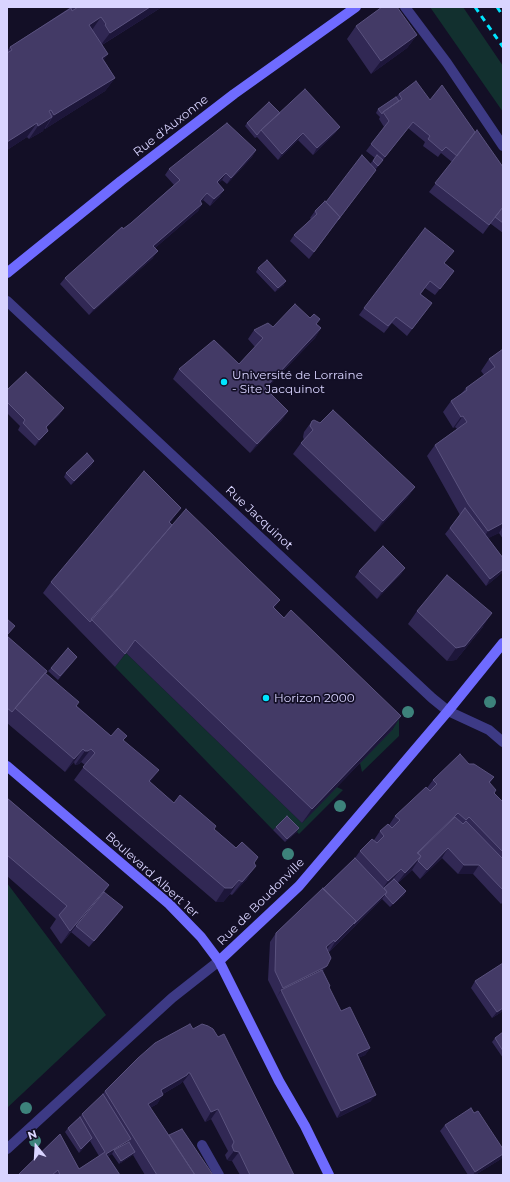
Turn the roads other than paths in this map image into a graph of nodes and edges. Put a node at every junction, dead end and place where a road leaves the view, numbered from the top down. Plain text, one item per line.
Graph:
1 (356, 7) edge
2 (405, 7) edge
3 (503, 146) edge
4 (7, 273) edge
5 (7, 301) edge
6 (503, 643) edge
7 (448, 711) junction
8 (503, 742) edge
9 (7, 766) edge
10 (219, 962) junction
11 (9, 1144) edge
12 (202, 1145) dead end
13 (219, 1175) edge
14 (329, 1175) edge

1 - 4 main road, Rue d'Auxonne
2 - 3 street
5 - 7 street, Rue Jacquinot
6 - 7 main road, Rue de Boudonville
7 - 8 street, Rue Jacquinot
7 - 10 main road, Rue de Boudonville
9 - 10 main road, Boulevard Albert 1er
10 - 11 street, Rue de Boudonville
10 - 14 main road, Boulevard Albert 1er
12 - 13 street

